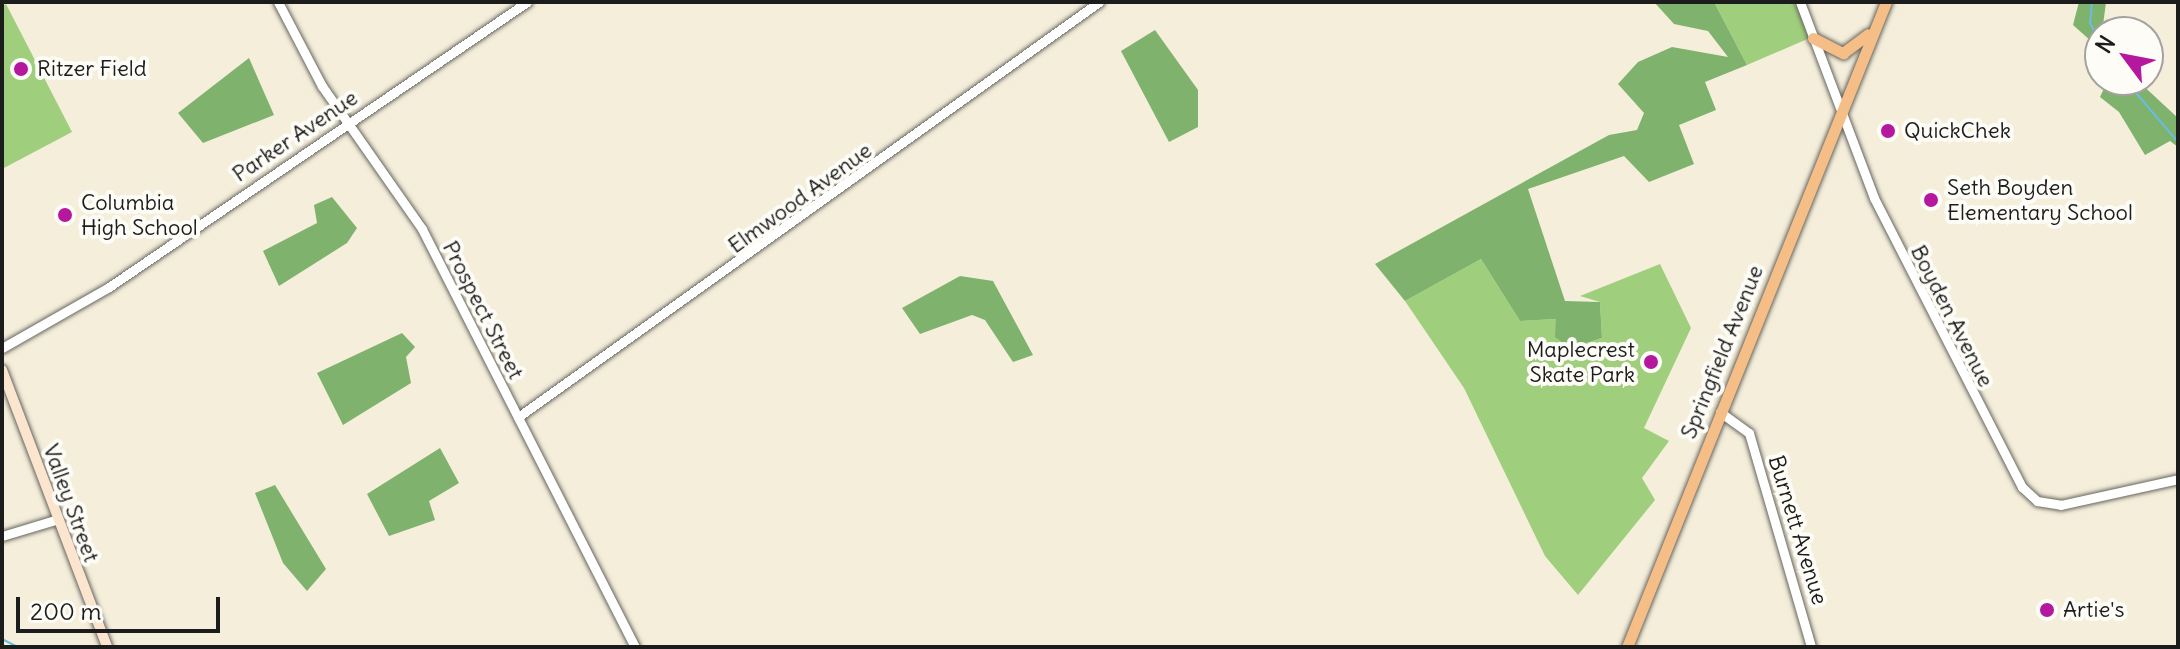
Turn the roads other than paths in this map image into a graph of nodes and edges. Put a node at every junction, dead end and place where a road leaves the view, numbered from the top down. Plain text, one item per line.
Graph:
1 (278, 2) edge
2 (527, 2) edge
3 (1099, 2) edge
4 (1800, 2) edge
5 (1883, 2) edge
6 (1868, 34) junction
7 (1813, 38) junction
8 (1857, 72) junction
9 (1839, 113) junction
10 (346, 122) junction
11 (2, 348) edge
12 (2, 370) edge
13 (1720, 412) junction
14 (518, 417) junction
15 (2178, 479) edge
16 (55, 520) junction
17 (2, 536) edge
18 (107, 647) edge
19 (635, 647) edge
20 (1627, 647) edge
21 (1811, 647) edge

1 - 10 street, Prospect Street
2 - 10 street, Parker Avenue
3 - 14 street, Elmwood Avenue
4 - 7 street, Boyden Avenue
5 - 6 main road, Springfield Avenue
5 - 8 main road, Springfield Avenue
6 - 7 main road
6 - 8 main road, Springfield Avenue
7 - 9 street, Boyden Avenue
8 - 9 main road, Springfield Avenue
9 - 13 main road, Springfield Avenue
9 - 15 street, Boyden Avenue
10 - 11 street, Parker Avenue
10 - 14 street, Prospect Street
12 - 16 main road, Valley Street
13 - 20 main road, Springfield Avenue
13 - 21 street, Burnett Avenue
14 - 19 street, Prospect Street
16 - 17 street
16 - 18 main road, Valley Street

